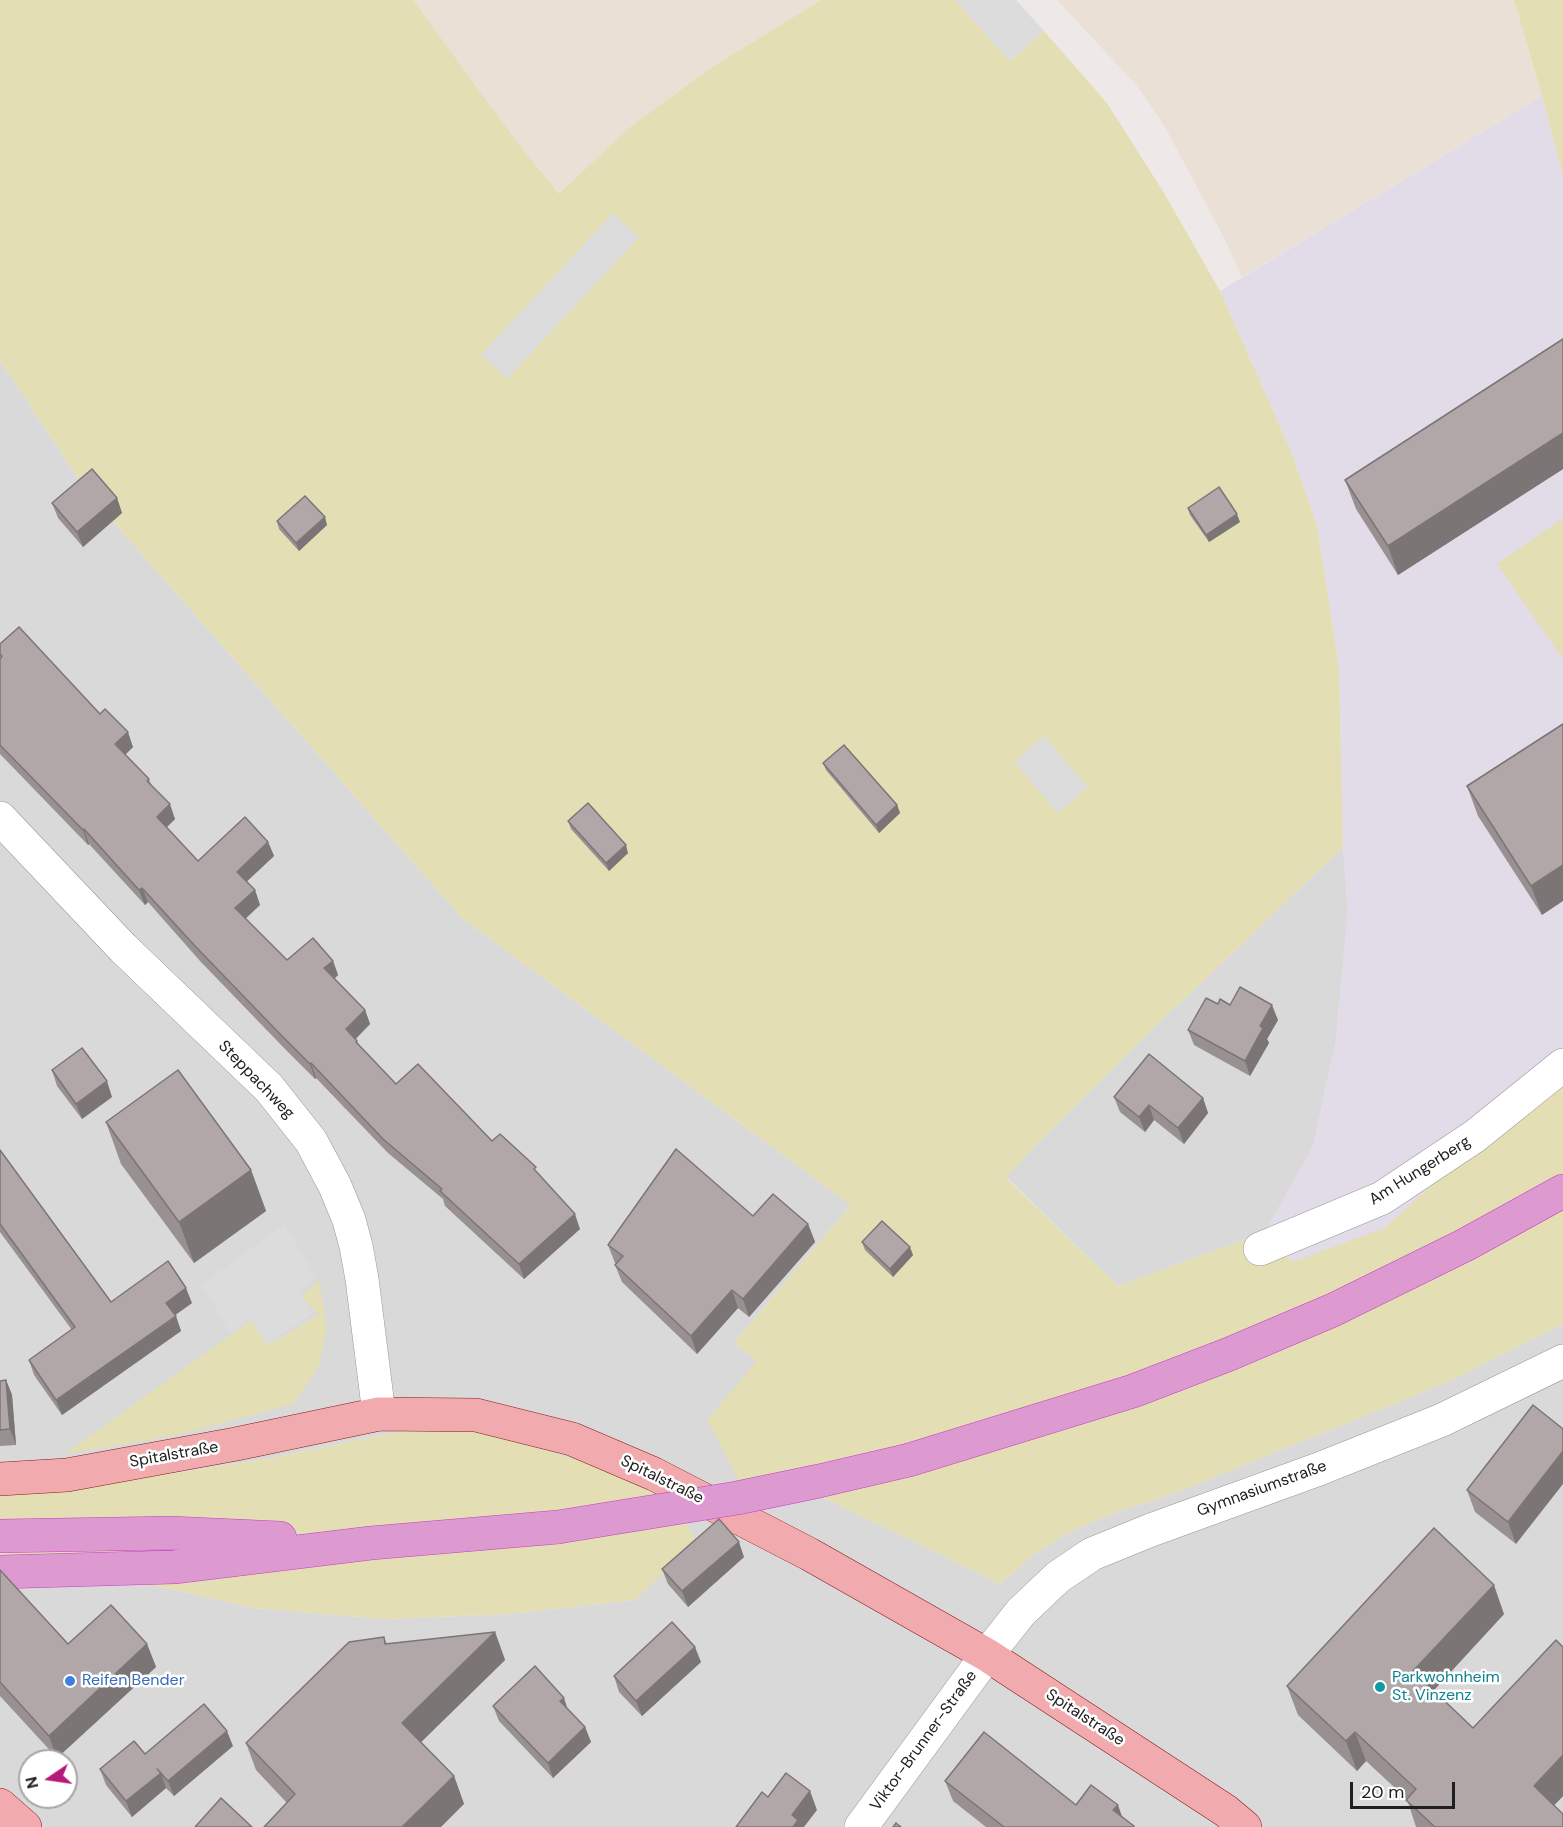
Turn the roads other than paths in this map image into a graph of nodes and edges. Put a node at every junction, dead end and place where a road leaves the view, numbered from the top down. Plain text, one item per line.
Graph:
1 (0, 818) edge
2 (1563, 1065) edge
3 (1563, 1191) edge
4 (1260, 1249) dead end
5 (1563, 1361) edge
6 (379, 1414) junction
7 (0, 1479) edge
8 (0, 1536) edge
9 (371, 1543) junction
10 (0, 1572) edge
11 (987, 1655) junction
12 (0, 1805) edge
13 (25, 1827) edge
14 (861, 1827) edge
15 (1245, 1827) edge

1 - 6 street, Steppachweg
2 - 4 street, Am Hungerberg
3 - 9 highway, bridge
5 - 11 street, Gymnasiumstraße
6 - 7 main road, Spitalstraße
6 - 11 main road, Spitalstraße
8 - 9 highway
9 - 10 highway
11 - 14 street, Viktor-Brunner-Straße
11 - 15 main road, Spitalstraße
12 - 13 main road

